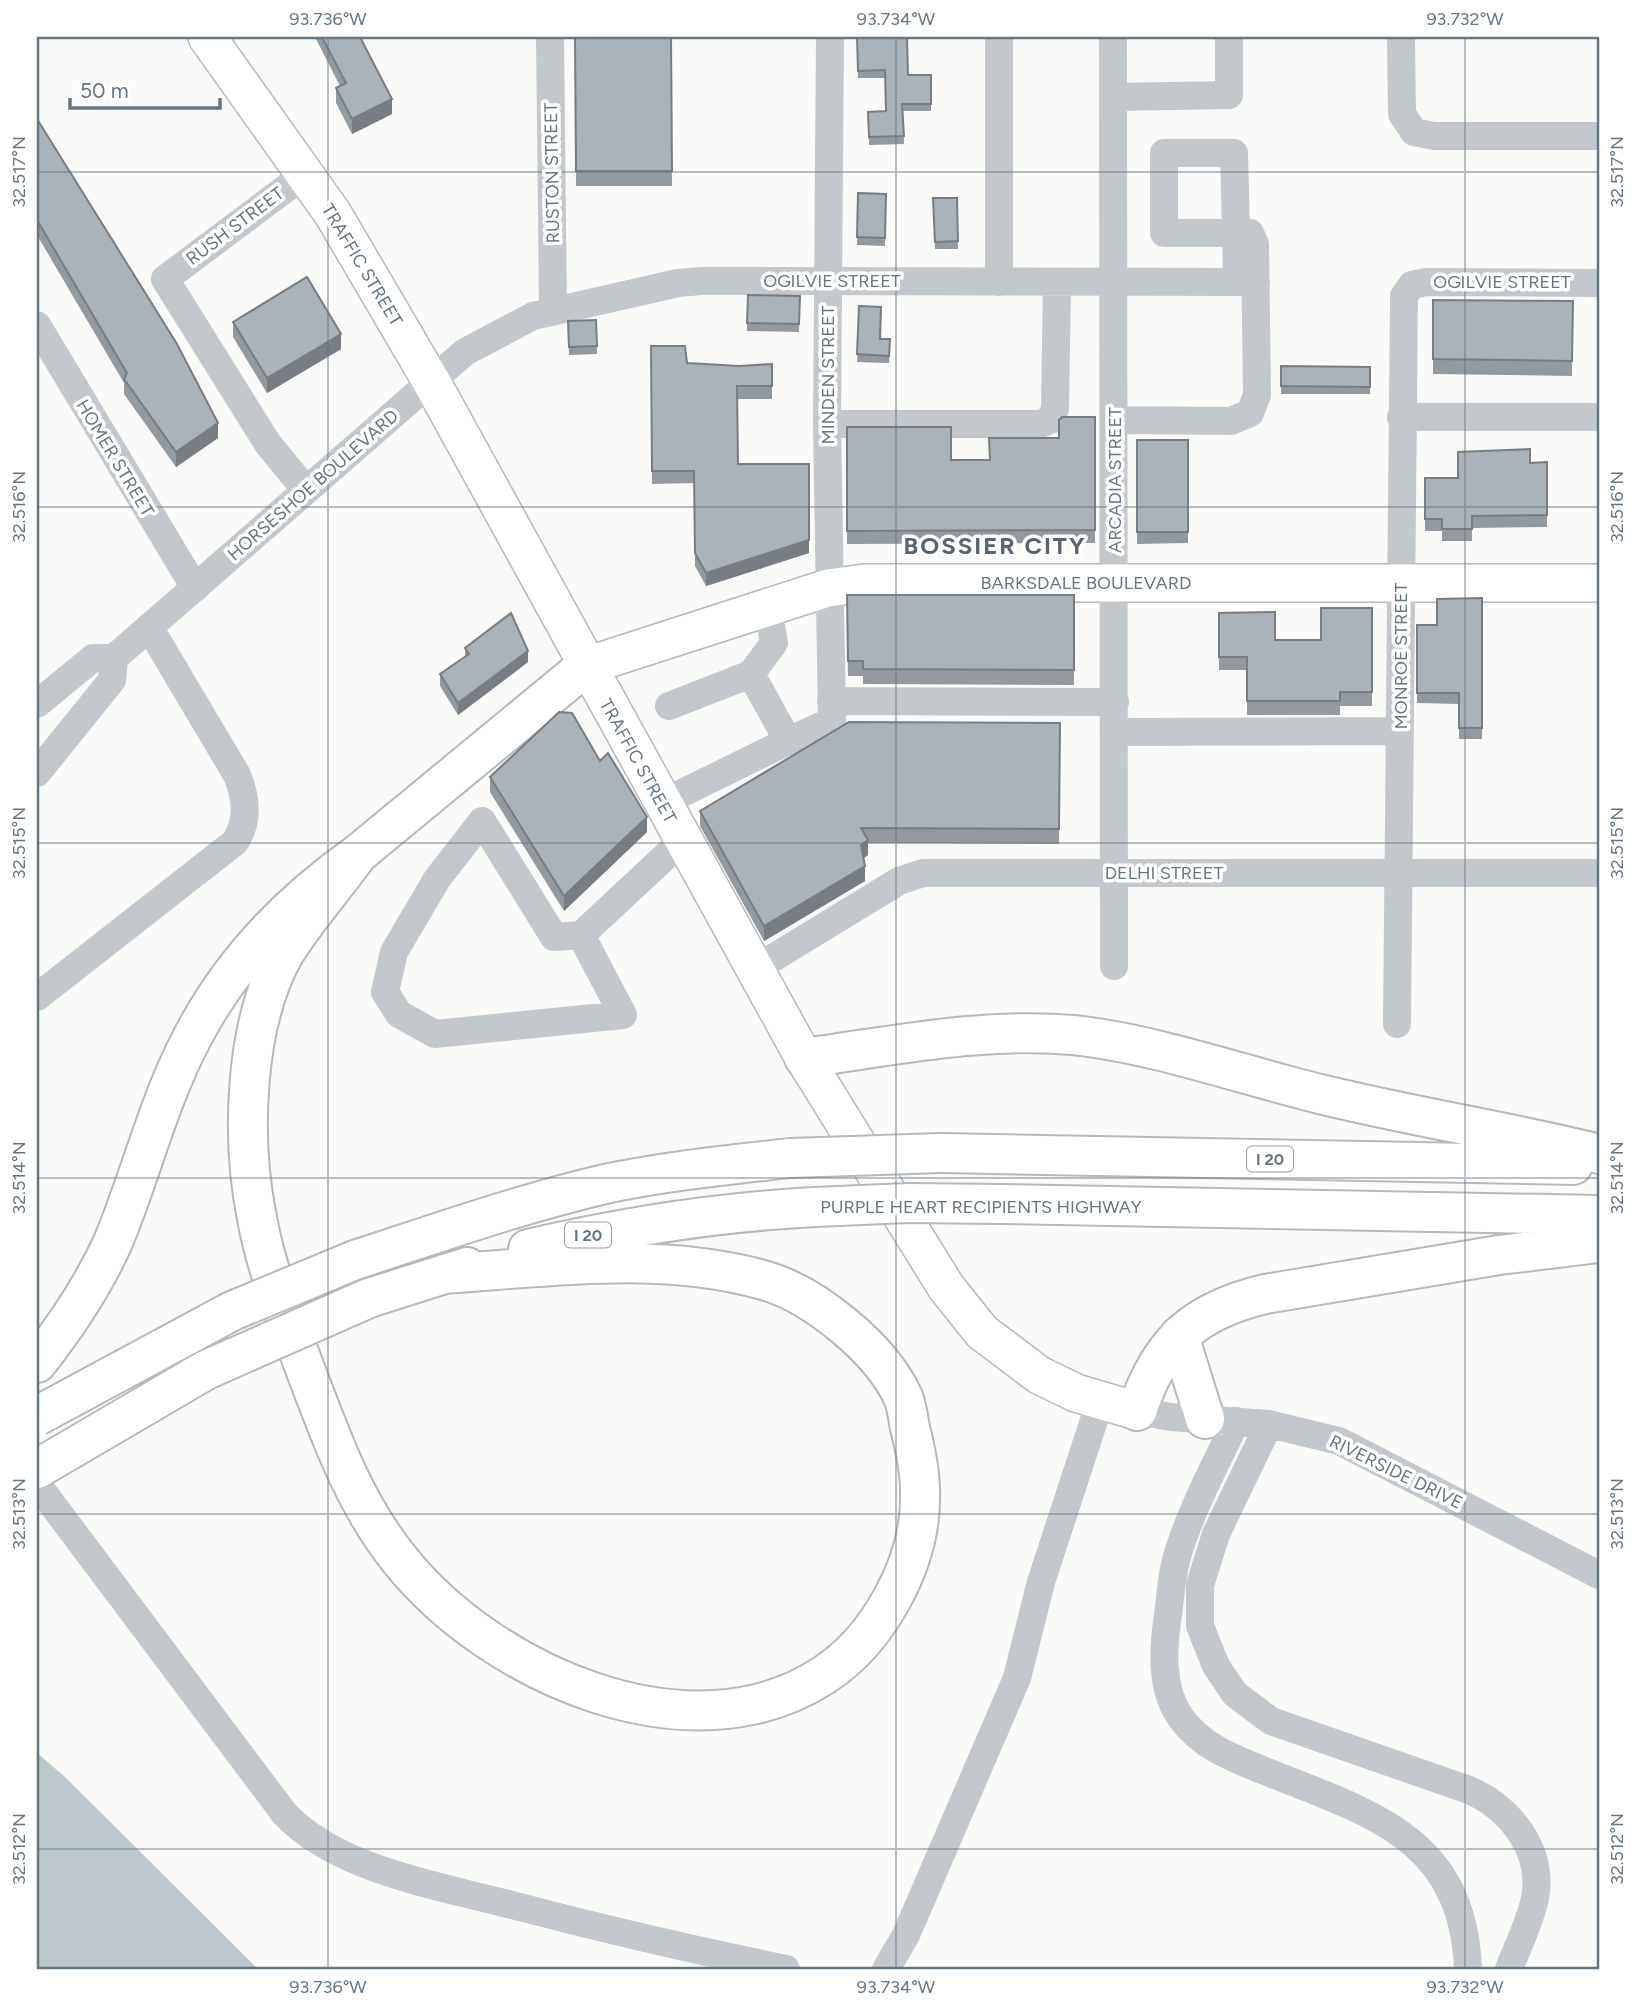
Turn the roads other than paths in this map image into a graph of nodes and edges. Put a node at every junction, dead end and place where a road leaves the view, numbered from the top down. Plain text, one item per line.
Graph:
1 (207, 37) edge
2 (550, 37) edge
3 (830, 37) edge
4 (999, 37) edge
5 (1113, 37) edge
6 (1228, 37) edge
7 (1401, 37) edge
8 (1113, 97) junction
9 (1599, 136) edge
10 (305, 174) junction
11 (1236, 233) dead end
12 (828, 281) junction
13 (999, 282) junction
14 (1057, 282) junction
15 (1114, 282) junction
16 (1247, 282) junction
17 (1599, 283) edge
18 (1407, 290) joint
19 (553, 310) junction
20 (37, 326) edge
21 (431, 382) junction
22 (1401, 417) junction
23 (1599, 417) edge
24 (1115, 420) junction
25 (827, 424) junction
26 (306, 490) junction
27 (1115, 582) junction
28 (1401, 582) junction
29 (1599, 583) edge
30 (195, 588) junction
31 (828, 588) junction
32 (768, 607) junction
33 (149, 627) junction
34 (114, 658) junction
35 (586, 666) junction
36 (751, 674) junction
37 (831, 701) junction
38 (1115, 702) junction
39 (37, 704) edge
40 (669, 706) dead end
41 (1400, 731) junction
42 (1115, 732) junction
43 (788, 741) junction
44 (37, 773) edge
45 (662, 803) junction
46 (683, 840) junction
47 (358, 854) junction
48 (1114, 872) junction
49 (1599, 873) edge
50 (1400, 874) junction
51 (581, 935) junction
52 (1114, 966) dead end
53 (755, 969) junction
54 (37, 997) edge
55 (1397, 1024) dead end
56 (804, 1058) junction
57 (1599, 1154) edge
58 (1599, 1165) edge
59 (1599, 1215) edge
60 (1599, 1243) edge
61 (444, 1274) junction
62 (1179, 1336) junction
63 (37, 1363) edge
64 (1100, 1402) junction
65 (1137, 1411) junction
66 (37, 1416) edge
67 (1221, 1420) junction
68 (1269, 1424) junction
69 (37, 1469) edge
70 (37, 1484) edge
71 (1599, 1575) edge
72 (1204, 1638) junction
73 (1164, 1654) junction
74 (786, 1969) edge
75 (886, 1969) edge
76 (1468, 1969) edge
77 (1509, 1969) edge

1 - 10 main road, TRAFFIC STREET
2 - 19 street, RUSTON STREET
3 - 12 street, MINDEN STREET
4 - 13 street
5 - 8 street, ARCADIA STREET
6 - 8 street
7 - 9 street
8 - 15 street, ARCADIA STREET
10 - 21 main road, TRAFFIC STREET
10 - 26 street, RUSH STREET
11 - 16 street
12 - 13 street, OGILVIE STREET
12 - 19 street, OGILVIE STREET
12 - 25 street, MINDEN STREET
13 - 14 street, OGILVIE STREET
14 - 15 street, OGILVIE STREET
14 - 25 street
15 - 16 street, OGILVIE STREET
15 - 24 street, ARCADIA STREET
16 - 24 street
17 - 18 street, OGILVIE STREET
18 - 22 street, MONROE STREET
19 - 21 street, OGILVIE STREET
20 - 30 street, HOMER STREET
21 - 26 street, HORSESHOE BOULEVARD
21 - 35 main road, TRAFFIC STREET
22 - 23 street
22 - 28 street, MONROE STREET
24 - 27 street, ARCADIA STREET
25 - 31 street, MINDEN STREET
26 - 30 street, HORSESHOE BOULEVARD
27 - 28 main road, BARKSDALE BOULEVARD
27 - 31 main road, BARKSDALE BOULEVARD
27 - 38 street, ARCADIA STREET
28 - 29 main road, BARKSDALE BOULEVARD
28 - 41 street, MONROE STREET
30 - 33 street, HORSESHOE BOULEVARD
31 - 32 main road, BARKSDALE BOULEVARD
31 - 37 street, MINDEN STREET
32 - 35 main road, BARKSDALE BOULEVARD
32 - 36 street
33 - 34 street, HORSESHOE BOULEVARD
33 - 54 street
34 - 39 street
34 - 44 street
35 - 45 main road, TRAFFIC STREET
35 - 47 highway
36 - 40 street
36 - 43 street
37 - 38 street
37 - 43 street
38 - 42 street, ARCADIA STREET
41 - 42 street
41 - 50 street, MONROE STREET
42 - 48 street, ARCADIA STREET
43 - 45 street
45 - 46 main road, TRAFFIC STREET
46 - 51 street
46 - 53 main road, TRAFFIC STREET
47 - 61 highway
47 - 63 highway
48 - 50 street, DELHI STREET
48 - 52 street, ARCADIA STREET
48 - 53 street, DELHI STREET
49 - 50 street, DELHI STREET
50 - 55 street, MONROE STREET
51 - 51 street
53 - 56 main road, TRAFFIC STREET
56 - 57 highway
56 - 64 main road, TRAFFIC STREET
58 - 66 highway, I 20, bridge
59 - 61 highway, PURPLE HEART RECIPIENTS HIGHWAY / I 20, bridge
60 - 62 highway
61 - 69 highway, PURPLE HEART RECIPIENTS HIGHWAY / I 20, bridge
62 - 65 highway
62 - 67 highway
64 - 65 main road, TRAFFIC STREET
64 - 75 street
65 - 67 street, RIVERSIDE DRIVE
67 - 68 street, RIVERSIDE DRIVE
67 - 73 street
68 - 71 street, RIVERSIDE DRIVE
68 - 72 street
70 - 74 street
72 - 73 street
72 - 77 street
73 - 76 street

